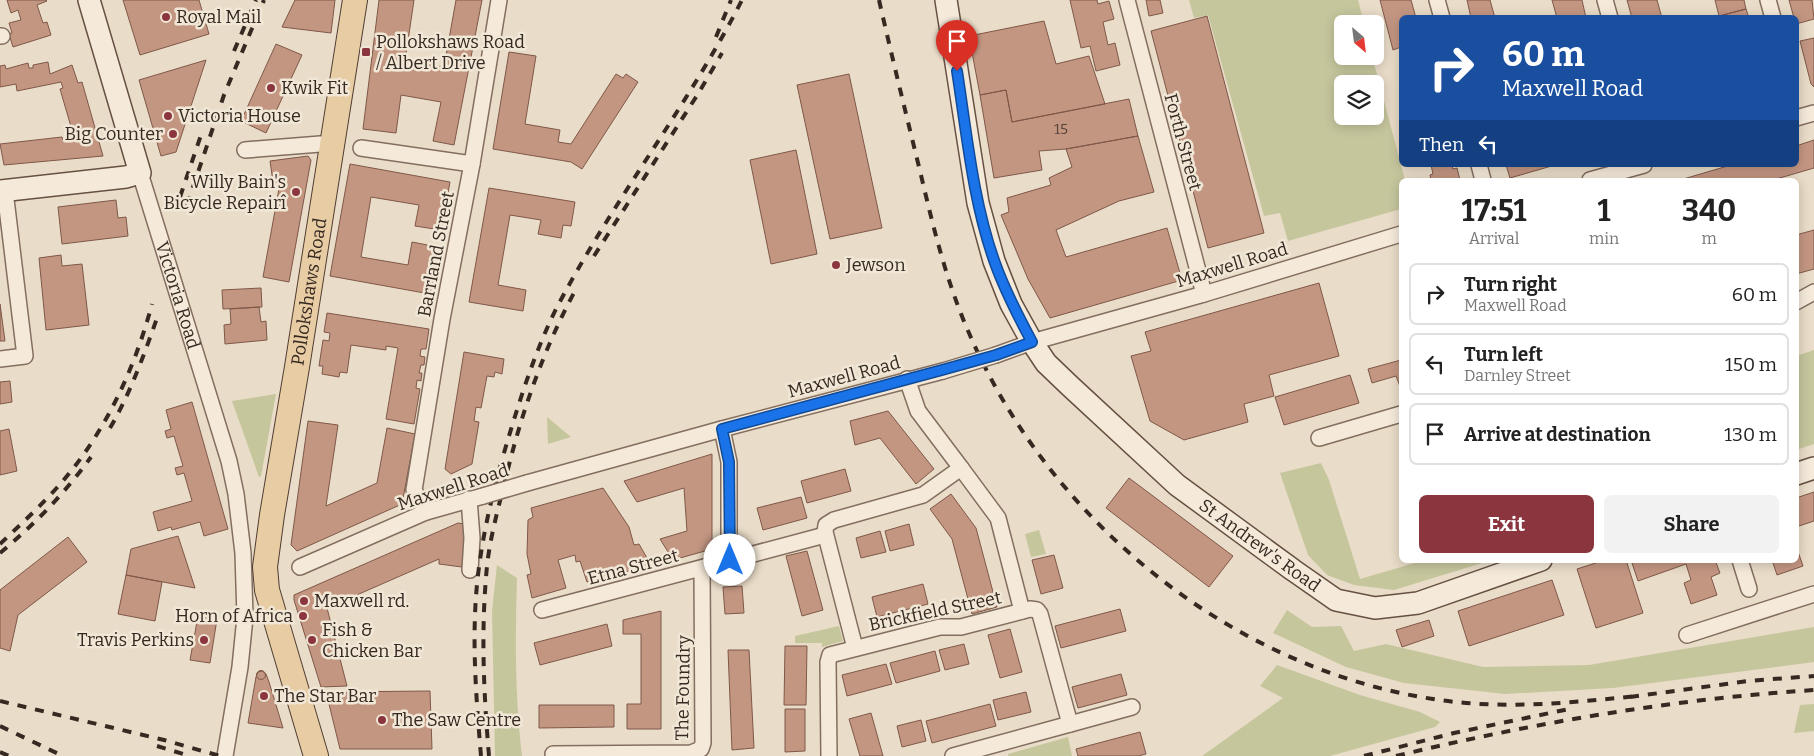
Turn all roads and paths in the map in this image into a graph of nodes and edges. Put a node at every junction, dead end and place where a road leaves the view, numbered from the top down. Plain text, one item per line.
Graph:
1 (89, 0) edge
2 (355, 0) edge
3 (499, 0) edge
4 (946, 0) edge
5 (1127, 0) edge
6 (1437, 0) edge
7 (1605, 0) edge
8 (1768, 0) edge
9 (1441, 15) edge
10 (1609, 15) edge
11 (1772, 15) edge
12 (1814, 113) edge
13 (1799, 116) edge
14 (333, 142) junction
15 (361, 148) dead end
16 (245, 150) dead end
17 (472, 164) junction
18 (1637, 167) edge
19 (140, 173) junction
20 (1597, 178) edge
21 (2, 191) edge
22 (1399, 235) edge
23 (1814, 292) edge
24 (1204, 294) junction
25 (1799, 300) edge
26 (1032, 342) junction
27 (0, 359) edge
28 (907, 379) junction
29 (1399, 415) edge
30 (722, 429) junction
31 (1319, 438) dead end
32 (961, 468) junction
33 (1814, 468) edge
34 (1799, 473) edge
35 (476, 497) junction
36 (426, 512) junction
37 (826, 535) junction
38 (730, 560) junction
39 (1532, 563) edge
40 (1741, 563) edge
41 (300, 567) dead end
42 (702, 568) junction
43 (470, 570) dead end
44 (1749, 589) dead end
45 (1814, 594) edge
46 (542, 610) dead end
47 (1022, 611) junction
48 (1687, 635) dead end
49 (855, 648) junction
50 (1132, 707) dead end
51 (1070, 724) junction
52 (553, 754) dead end
53 (225, 756) edge
54 (316, 756) edge
55 (829, 756) edge
56 (952, 756) edge

1 - 19 street, Victoria Road
2 - 14 main road, Pollokshaws Road
3 - 17 street, Barrland Street
4 - 26 street, St Andrew's Road
5 - 24 street, Forth Street
6 - 9 street
7 - 10 street
8 - 11 street
12 - 13 street
14 - 16 street
14 - 54 main road, Pollokshaws Road
15 - 17 street
17 - 36 street, Barrland Street
18 - 20 street
19 - 21 street
19 - 53 street, Victoria Road
21 - 27 street
22 - 24 street, Maxwell Road
23 - 25 street
24 - 26 street, Maxwell Road
26 - 28 street, Maxwell Road, bridge
26 - 39 street, St Andrew's Road
28 - 30 street, Maxwell Road
28 - 32 street
29 - 31 street
30 - 35 street, Maxwell Road, bridge
30 - 38 street
32 - 37 street
32 - 47 street
33 - 34 street
35 - 36 street, Maxwell Road
35 - 43 street
36 - 41 street, Maxwell Road
37 - 38 street, Etna Street
37 - 49 street
38 - 42 street, Etna Street
40 - 44 street
42 - 46 street, Etna Street
42 - 52 street, The Foundry
45 - 48 street
47 - 49 street, Brickfield Street
47 - 51 street
49 - 55 street, Brickfield Street
50 - 51 street
51 - 56 street

